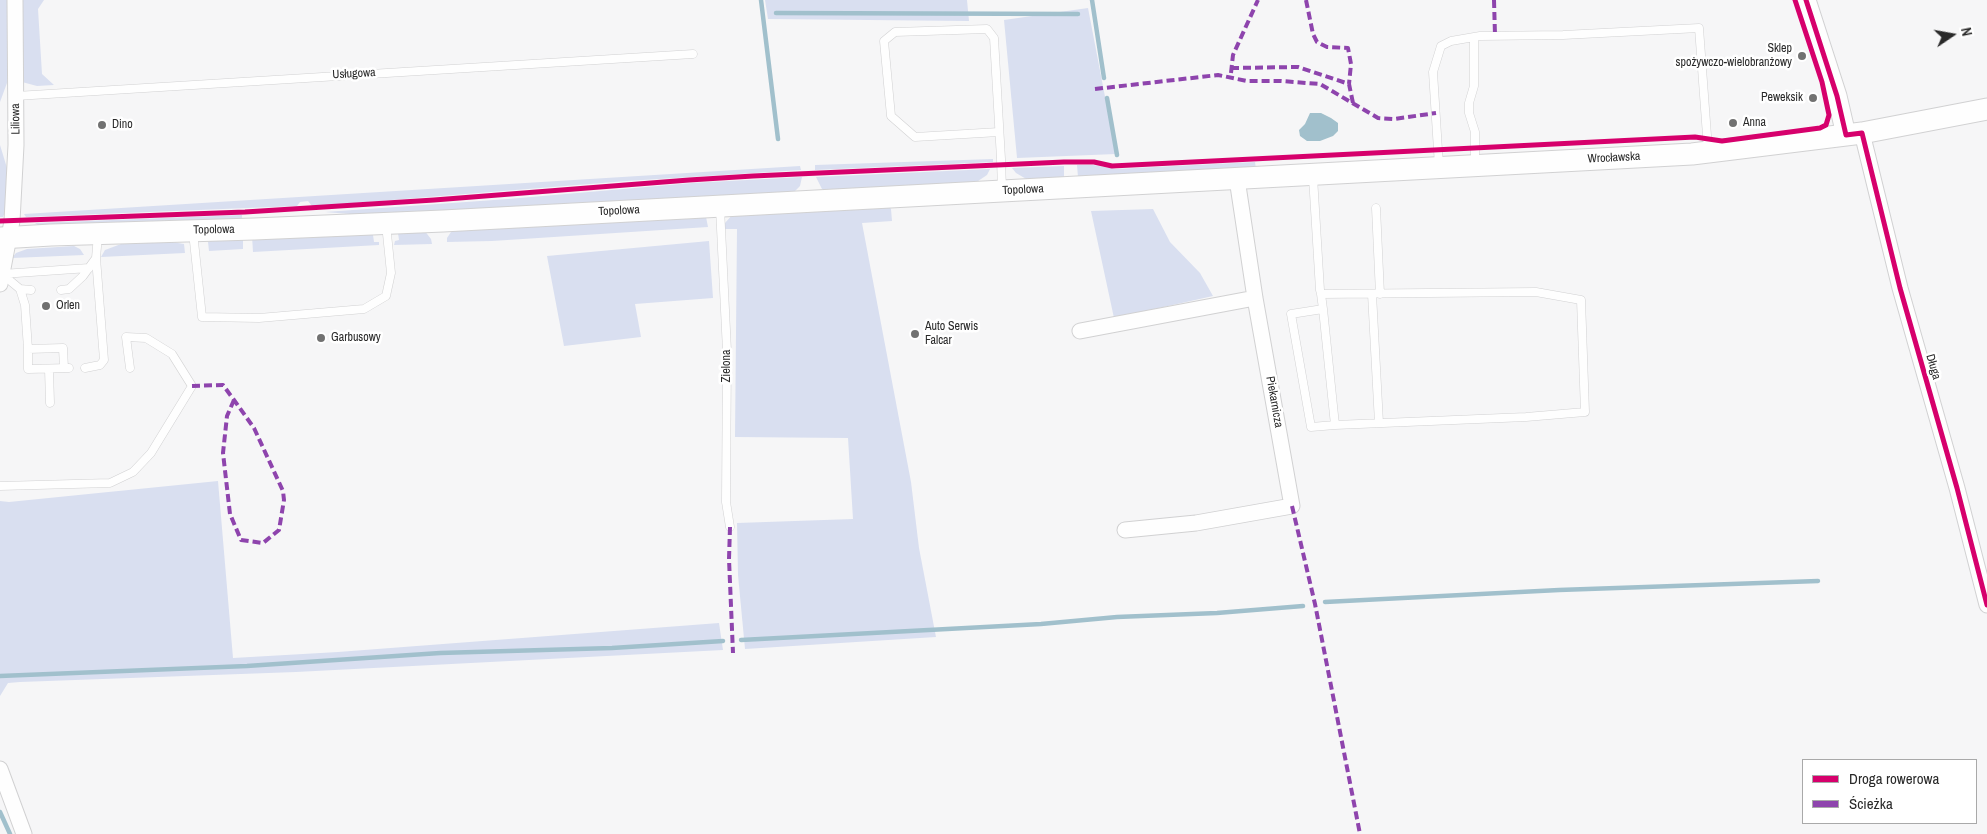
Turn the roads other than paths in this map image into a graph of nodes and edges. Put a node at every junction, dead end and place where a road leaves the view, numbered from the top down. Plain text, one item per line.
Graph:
1 (15, 0) edge
2 (1806, 0) edge
3 (1474, 37) junction
4 (692, 54) dead end
5 (16, 96) junction
6 (1987, 109) edge
7 (1000, 132) junction
8 (1854, 134) junction
9 (1708, 152) junction
10 (1475, 166) junction
11 (1439, 168) junction
12 (1313, 175) junction
13 (1237, 179) junction
14 (1002, 191) junction
15 (720, 206) junction
16 (1376, 208) dead end
17 (386, 222) junction
18 (193, 230) junction
19 (98, 233) junction
20 (4, 238) edge
21 (96, 258) junction
22 (89, 268) junction
23 (1, 279) edge
24 (20, 289) junction
25 (31, 290) dead end
26 (61, 290) dead end
27 (1321, 294) junction
28 (1376, 294) junction
29 (1255, 298) junction
30 (1323, 309) junction
31 (1080, 330) dead end
32 (28, 349) junction
33 (85, 368) dead end
34 (130, 368) dead end
35 (49, 369) junction
36 (50, 403) dead end
37 (1379, 423) junction
38 (1335, 425) junction
39 (0, 486) edge
40 (730, 527) dead end
41 (1125, 530) dead end
42 (1987, 605) edge
43 (0, 769) edge
44 (24, 834) edge

1 - 5 street, Liliowa
2 - 8 street, Długa
3 - 9 lane
3 - 10 lane
3 - 11 lane
4 - 5 lane, Usługowa
5 - 20 street, Liliowa
6 - 8 main road, Wrocławska
7 - 7 lane
7 - 14 lane
8 - 9 main road, Wrocławska
8 - 42 street, Długa
9 - 10 main road, Wrocławska
10 - 11 main road, Wrocławska
11 - 12 main road, Wrocławska
12 - 13 main road, Wrocławska
12 - 27 lane
13 - 14 main road, Topolowa
13 - 29 street, Piekarnicza
14 - 15 main road, Topolowa
15 - 17 main road, Topolowa
15 - 40 lane, Zielona
16 - 28 lane
17 - 18 main road, Topolowa
17 - 18 lane
18 - 19 main road, Topolowa
19 - 20 main road, Topolowa
19 - 21 lane
20 - 23 street, Liliowa
21 - 22 lane
21 - 33 lane
22 - 23 lane
22 - 26 lane
23 - 24 lane
24 - 25 lane
24 - 32 lane
27 - 28 lane
27 - 30 lane
28 - 37 lane
28 - 37 lane
29 - 31 street
29 - 41 street, Piekarnicza
30 - 38 lane
30 - 38 lane
32 - 35 lane
32 - 35 lane
34 - 39 lane
35 - 36 lane
37 - 38 lane
43 - 44 street

